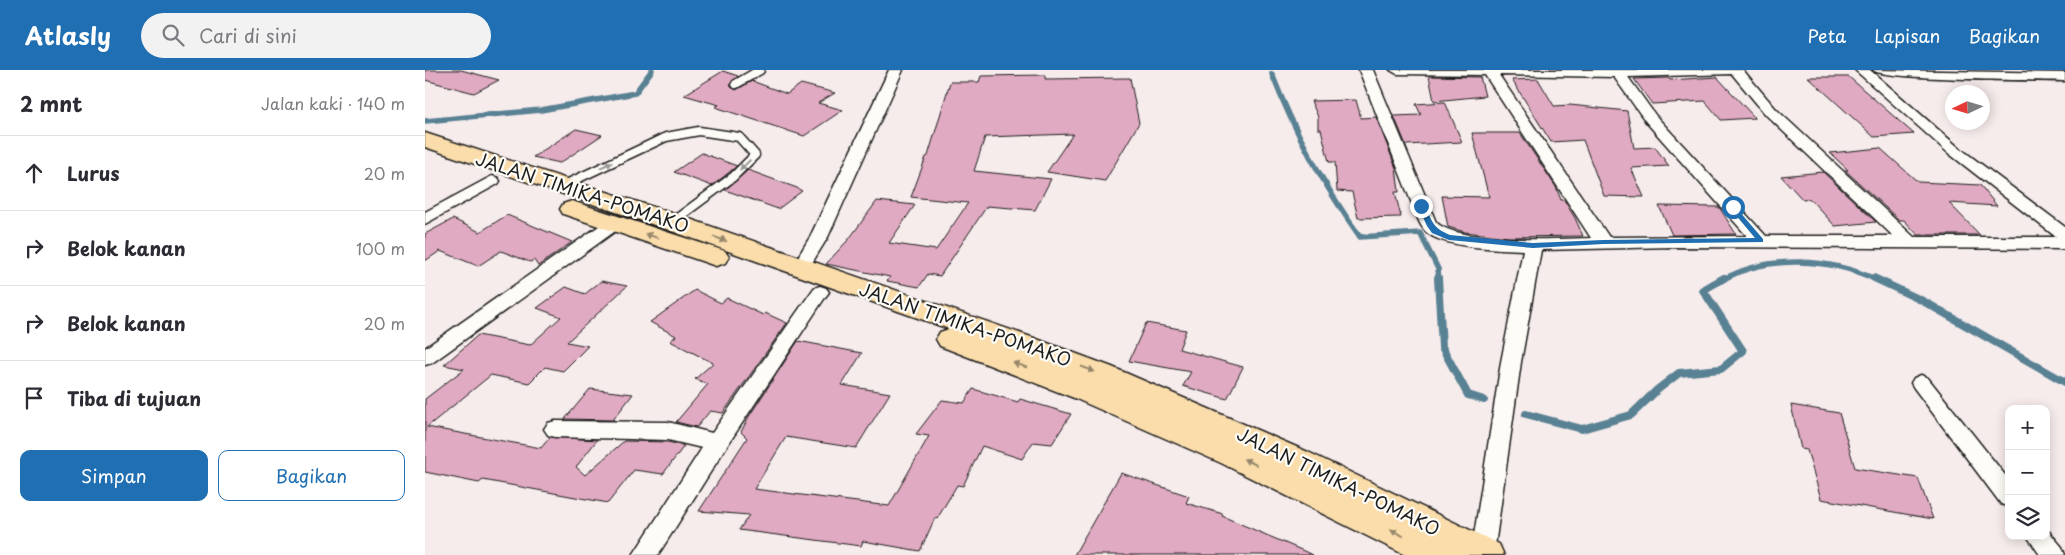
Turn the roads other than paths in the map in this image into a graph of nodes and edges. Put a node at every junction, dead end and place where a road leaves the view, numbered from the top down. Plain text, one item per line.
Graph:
1 (760, 70) edge
2 (896, 70) edge
3 (901, 70) edge
4 (1366, 70) edge
5 (1397, 70) edge
6 (1736, 70) edge
7 (1862, 70) edge
8 (1880, 70) edge
9 (1488, 71) edge
10 (1618, 71) edge
11 (2065, 77) edge
12 (736, 84) dead end
13 (425, 140) edge
14 (425, 159) edge
15 (492, 181) junction
16 (562, 186) junction
17 (425, 219) edge
18 (672, 222) junction
19 (615, 223) junction
20 (2065, 236) edge
21 (1761, 241) junction
22 (1908, 241) junction
23 (1603, 242) junction
24 (2065, 242) edge
25 (1533, 245) junction
26 (801, 267) junction
27 (820, 292) junction
28 (425, 358) edge
29 (1921, 383) dead end
30 (555, 430) dead end
31 (717, 443) junction
32 (2007, 495) edge
33 (2042, 540) edge
34 (1437, 554) edge
35 (1485, 554) edge
36 (645, 555) edge
37 (2053, 555) edge

1 - 12 lane
2 - 3 street
2 - 26 street
4 - 25 street
5 - 9 street
6 - 10 street
6 - 22 street
7 - 20 street
8 - 11 street
9 - 10 street
9 - 23 street
10 - 21 street
13 - 16 highway, JALAN TIMIKA-POMAKO
14 - 15 highway, JALAN TIMIKA-POMAKO
15 - 17 street
15 - 19 highway, JALAN TIMIKA-POMAKO
16 - 18 highway, JALAN TIMIKA-POMAKO
16 -> 18 lane
18 -> 26 highway, JALAN TIMIKA-POMAKO
27 -> 19 highway, JALAN TIMIKA-POMAKO
19 - 28 street
21 - 22 street
21 - 23 street
22 - 24 street
23 - 25 street
25 - 35 street
26 -> 35 highway, JALAN TIMIKA-POMAKO
27 - 31 street
34 -> 27 highway, JALAN TIMIKA-POMAKO
29 - 32 street
30 - 31 street
31 - 36 street
33 - 37 street

